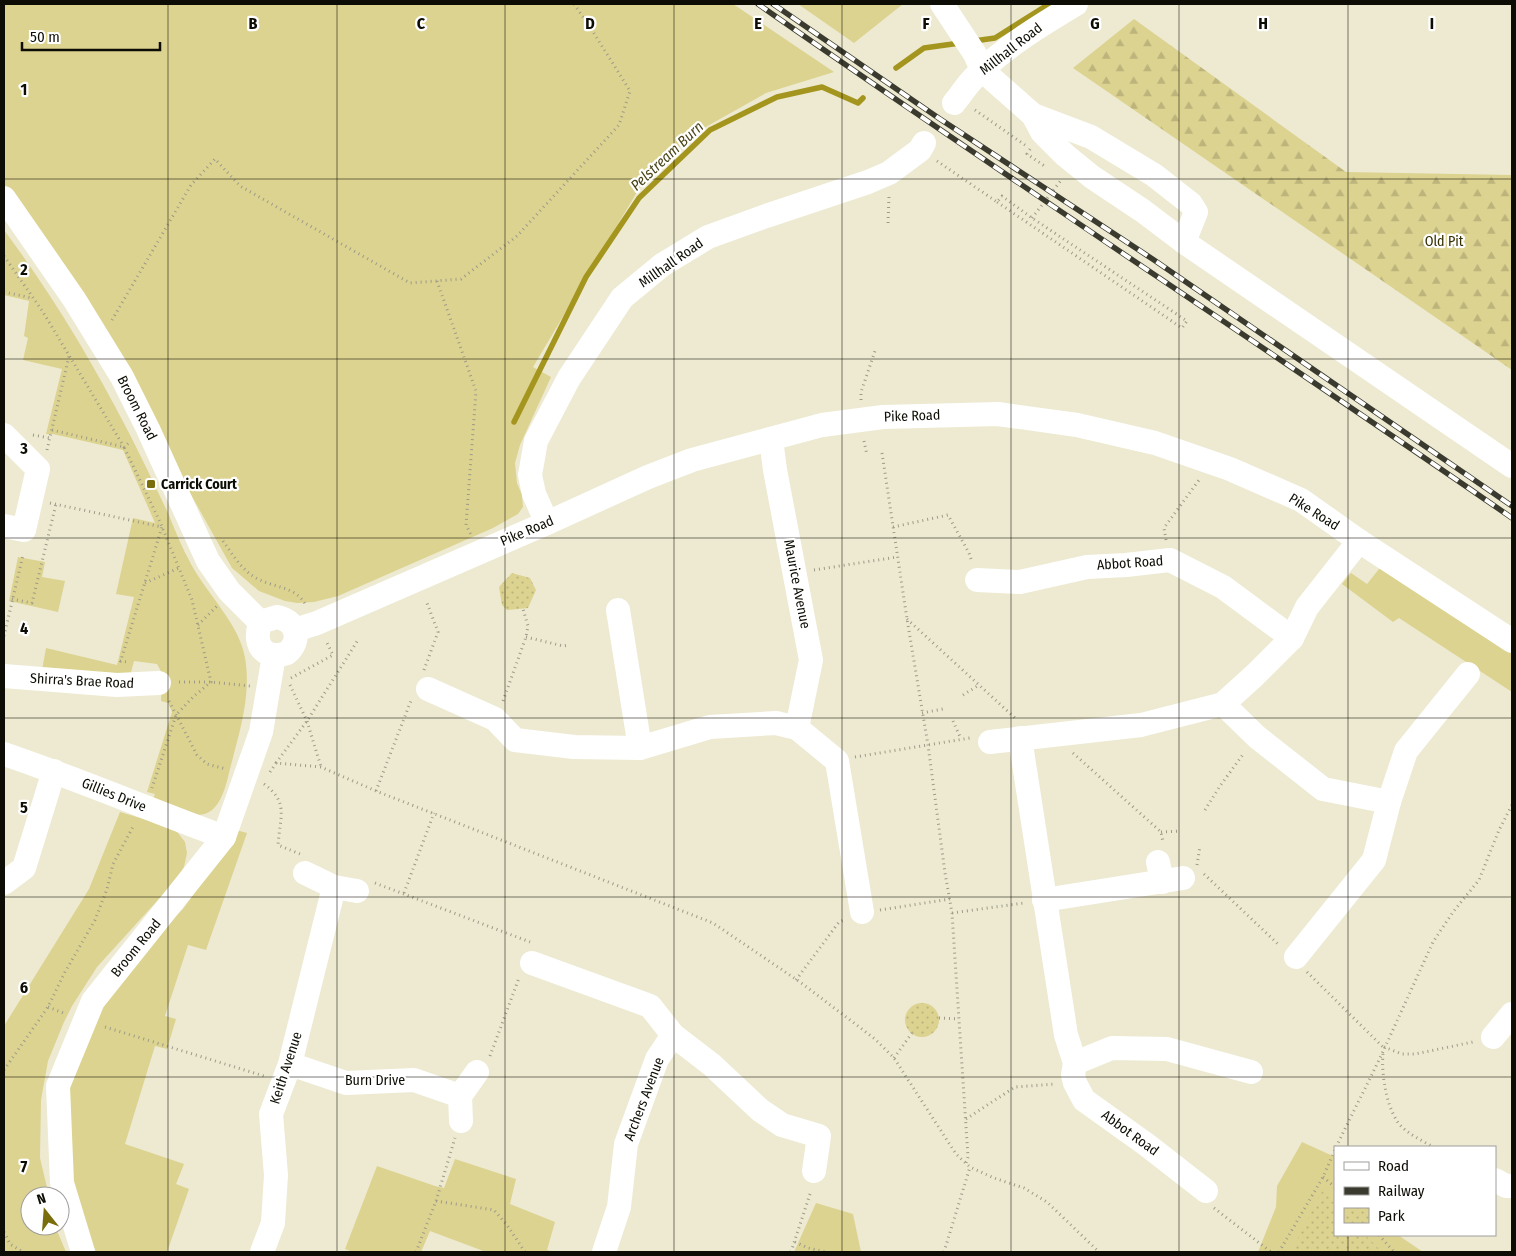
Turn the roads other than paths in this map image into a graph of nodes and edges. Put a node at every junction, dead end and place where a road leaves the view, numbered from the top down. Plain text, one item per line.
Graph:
1 (942, 4) edge
2 (1076, 4) edge
3 (973, 53) junction
4 (956, 101) road end
5 (1033, 114) junction
6 (922, 147) road end
7 (4, 198) edge
8 (1184, 242) junction
9 (4, 435) edge
10 (771, 439) junction
11 (1512, 466) edge
12 (547, 523) junction
13 (4, 526) edge
14 (1359, 541) junction
15 (977, 580) road end
16 (618, 610) dead end
17 (260, 622) junction
18 (295, 630) junction
19 (1292, 638) junction
20 (1512, 641) edge
21 (274, 656) junction
22 (1468, 674) dead end
23 (4, 676) edge
24 (159, 682) road end
25 (424, 687) road end
26 (1223, 704) junction
27 (797, 728) junction
28 (1025, 737) junction
29 (984, 739) road end
30 (640, 748) junction
31 (4, 754) edge
32 (54, 771) junction
33 (1389, 802) junction
34 (224, 837) junction
35 (1175, 872) road end
36 (305, 873) dead end
37 (4, 883) edge
38 (1044, 900) junction
39 (862, 912) dead end
40 (1295, 958) road end
41 (529, 959) road end
42 (1512, 1014) edge
43 (673, 1035) junction
44 (1493, 1037) road end
45 (477, 1072) road end
46 (1251, 1072) dead end
47 (286, 1073) junction
48 (1075, 1073) junction
49 (460, 1096) junction
50 (461, 1121) road end
51 (814, 1171) road end
52 (1496, 1181) edge
53 (1512, 1186) edge
54 (1206, 1192) road end
55 (83, 1252) edge
56 (262, 1252) edge
57 (604, 1252) edge

1 - 3 street
2 - 3 street, Millhall Road
3 - 4 street, Millhall Road
3 - 5 street
5 - 8 street
5 - 8 street
6 - 12 street, Millhall Road
7 - 17 street, Broom Road
8 - 11 street
9 - 13 street
10 - 12 street, Pike Road
10 - 14 street, Pike Road
10 - 27 street, Maurice Avenue
12 - 18 street, Pike Road
14 - 19 street
14 - 20 street, Pike Road
15 - 19 street, Abbot Road
16 - 30 street
17 - 18 street
17 - 21 street
18 - 21 street
19 - 26 street
21 - 34 street, Broom Road
22 - 33 street
23 - 24 street, Shirra's Brae Road
25 - 30 street
26 - 28 street
26 - 33 street
27 - 30 street
27 - 39 street
28 - 29 street
28 - 38 street, Abbot Road
31 - 32 street, Gillies Drive
32 - 34 street, Gillies Drive
32 - 37 street
33 - 40 street
34 - 55 street, Broom Road
35 - 38 street
36 - 47 street, Keith Avenue
38 - 48 street, Abbot Road
41 - 43 street
42 - 44 street
43 - 51 street
43 - 57 street, Archers Avenue
45 - 49 street
46 - 48 street
47 - 49 street, Burn Drive
47 - 56 street, Keith Avenue
48 - 54 street, Abbot Road
49 - 50 street
52 - 53 street

